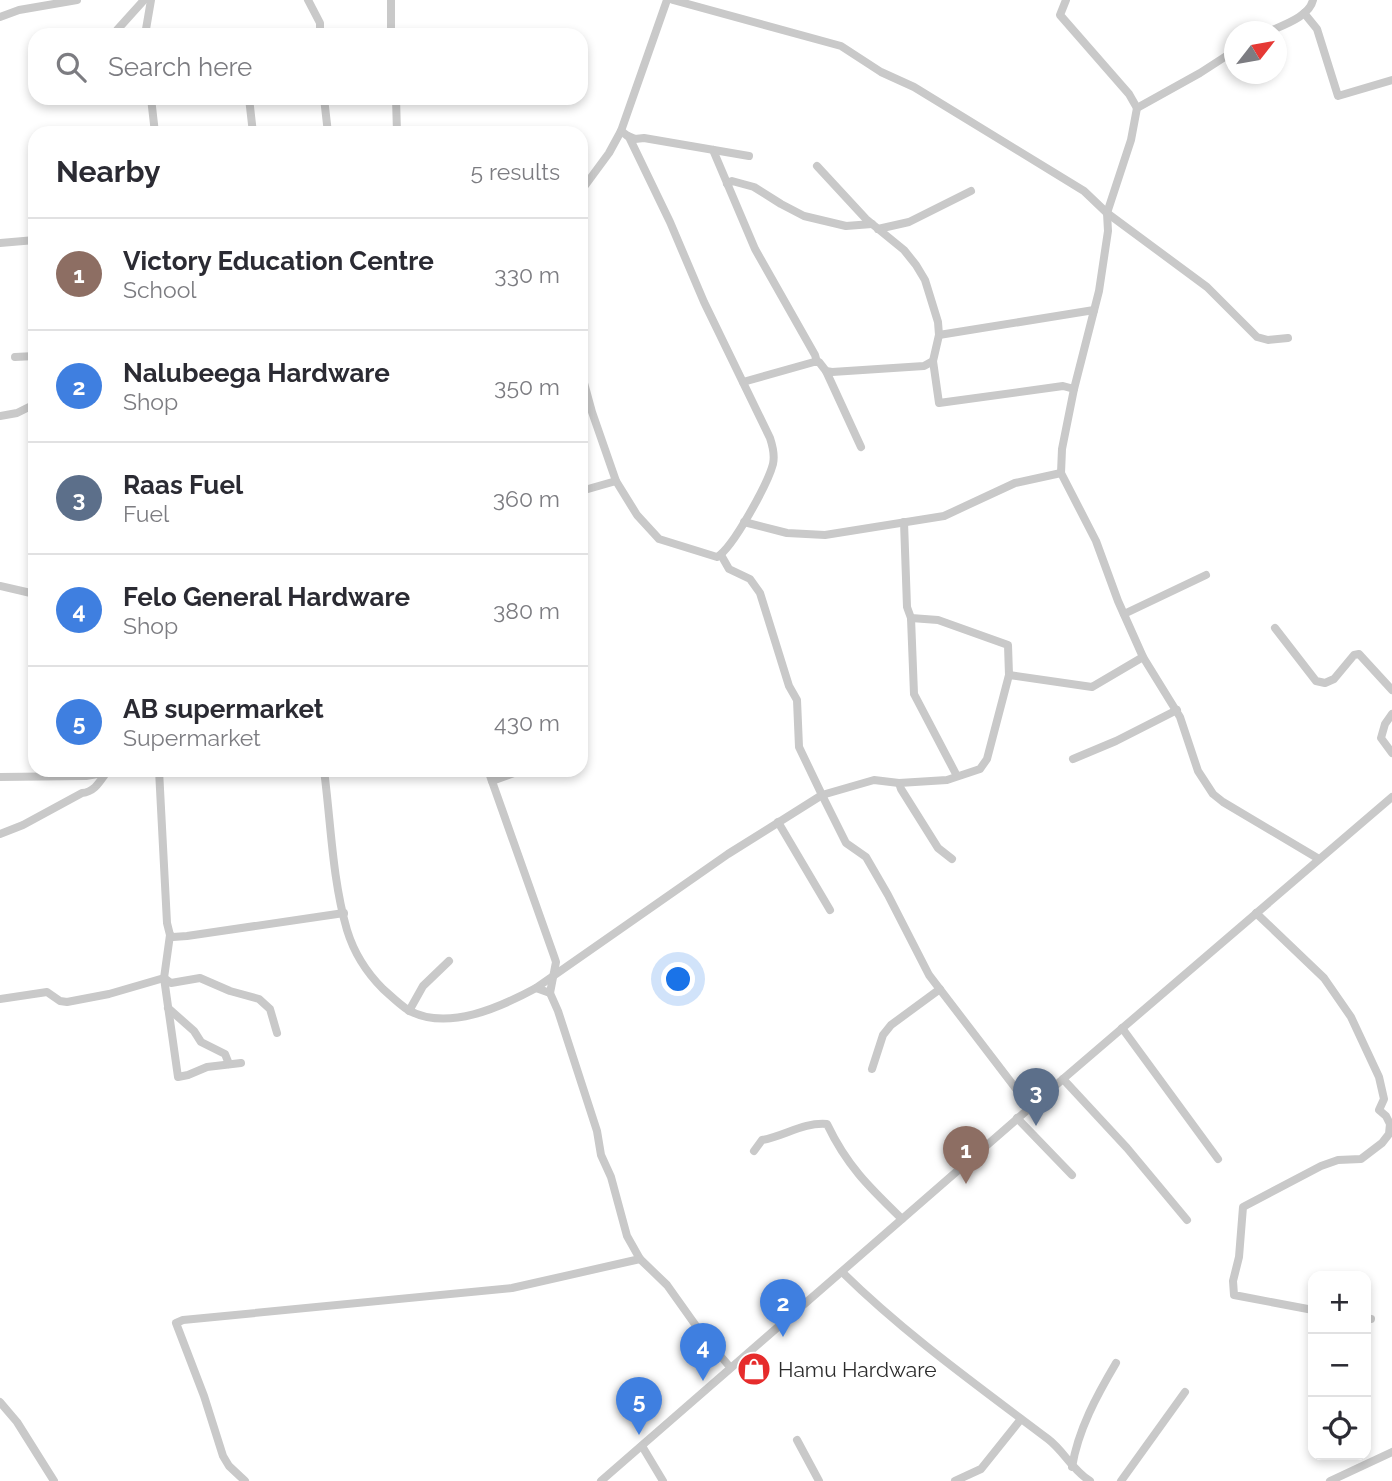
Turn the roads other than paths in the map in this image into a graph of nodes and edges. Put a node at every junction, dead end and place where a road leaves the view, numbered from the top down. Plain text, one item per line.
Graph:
1 (77, 0) edge
2 (144, 0) edge
3 (151, 0) edge
4 (308, 0) edge
5 (391, 0) edge
6 (667, 0) edge
7 (673, 0) edge
8 (1066, 0) edge
9 (1313, 0) edge
10 (1304, 13) junction
11 (0, 18) edge
12 (1287, 22) edge
13 (119, 28) edge
14 (146, 28) edge
15 (320, 28) edge
16 (391, 28) edge
17 (1224, 57) edge
18 (1392, 80) edge
19 (152, 105) edge
20 (250, 105) edge
21 (325, 105) edge
22 (396, 105) edge
23 (1138, 107) junction
24 (154, 126) edge
25 (252, 126) edge
26 (327, 126) edge
27 (397, 126) edge
28 (625, 134) junction
29 (713, 150) junction
30 (749, 156) dead end
31 (817, 166) dead end
32 (588, 182) edge
33 (727, 184) junction
34 (971, 191) dead end
35 (1107, 213) junction
36 (875, 226) junction
37 (28, 241) edge
38 (0, 243) edge
39 (1094, 310) junction
40 (939, 335) junction
41 (1288, 338) dead end
42 (28, 356) edge
43 (15, 357) dead end
44 (933, 361) junction
45 (817, 362) junction
46 (826, 371) junction
47 (743, 382) junction
48 (1074, 389) junction
49 (588, 397) edge
50 (28, 408) edge
51 (0, 416) edge
52 (861, 447) dead end
53 (1060, 473) junction
54 (616, 481) junction
55 (588, 489) edge
56 (744, 522) junction
57 (904, 522) junction
58 (722, 555) junction
59 (1206, 575) dead end
60 (0, 586) edge
61 (28, 592) edge
62 (1124, 614) junction
63 (911, 618) junction
64 (1275, 628) dead end
65 (1143, 657) junction
66 (1009, 676) junction
67 (1392, 690) edge
68 (1177, 710) junction
69 (1392, 714) edge
70 (1392, 753) edge
71 (1073, 759) dead end
72 (957, 776) junction
73 (0, 777) edge
74 (28, 777) edge
75 (102, 777) edge
76 (159, 777) edge
77 (325, 777) edge
78 (491, 777) edge
79 (503, 777) edge
80 (492, 781) junction
81 (899, 783) junction
82 (822, 795) junction
83 (1392, 797) edge
84 (778, 822) junction
85 (0, 834) edge
86 (952, 859) dead end
87 (1319, 859) junction
88 (830, 910) dead end
89 (344, 913) junction
90 (1256, 913) junction
91 (170, 935) junction
92 (449, 961) dead end
93 (552, 975) junction
94 (164, 978) junction
95 (536, 988) junction
96 (940, 989) junction
97 (550, 993) junction
98 (0, 999) edge
99 (168, 1008) junction
100 (409, 1011) junction
101 (1122, 1028) junction
102 (277, 1033) dead end
103 (241, 1063) dead end
104 (229, 1064) junction
105 (872, 1069) dead end
106 (1062, 1079) junction
107 (1030, 1107) junction
108 (1017, 1118) junction
109 (754, 1151) dead end
110 (1218, 1159) dead end
111 (1072, 1175) dead end
112 (902, 1219) junction
113 (1186, 1220) dead end
114 (640, 1259) junction
115 (842, 1272) junction
116 (1308, 1309) edge
117 (1116, 1363) dead end
118 (730, 1367) junction
119 (1185, 1392) dead end
120 (0, 1402) edge
121 (1021, 1419) junction
122 (797, 1440) dead end
123 (642, 1446) junction
124 (1392, 1452) edge
125 (1072, 1467) junction
126 (54, 1481) edge
127 (245, 1481) edge
128 (601, 1481) edge
129 (663, 1481) edge
130 (818, 1481) edge
131 (955, 1481) edge
132 (1090, 1481) edge
133 (1121, 1481) edge
134 (1330, 1481) edge

1 - 11 street
2 - 13 street
3 - 14 street
4 - 15 street
5 - 16 street
6 - 28 street
7 - 35 street
8 - 23 street
9 - 10 street
10 - 12 street
10 - 18 street
17 - 23 street
19 - 24 street
20 - 25 street
21 - 26 street
22 - 27 street
23 - 35 street
28 - 29 street
28 - 32 street
28 - 47 street
29 - 30 street
29 - 33 street
31 - 36 street
33 - 36 street
33 - 45 street
34 - 36 street
35 - 39 street
35 - 41 street
36 - 40 street
37 - 38 street
39 - 40 street
39 - 48 street
40 - 44 street
42 - 43 street
44 - 46 street
44 - 48 street
45 - 46 street
45 - 47 street
46 - 52 street
47 - 56 street
48 - 53 street
49 - 54 street
50 - 51 street
53 - 57 street
53 - 62 street
54 - 55 street
54 - 58 street
56 - 57 street
56 - 58 street
57 - 63 street
58 - 82 street
59 - 62 street
60 - 61 street
62 - 65 street
63 - 66 street
63 - 72 street
64 - 67 street
65 - 66 street
65 - 68 street
66 - 72 street
68 - 71 street
68 - 87 street
69 - 70 street
72 - 81 street
73 - 74 street
75 - 85 street
76 - 91 street
77 - 89 street
78 - 80 street
79 - 80 street
80 - 93 street
81 - 82 street
81 - 86 street
82 - 84 street
82 - 96 street
83 - 87 street
84 - 88 street
84 - 93 street
87 - 90 street
89 - 91 street
89 - 100 street
90 - 101 street
90 - 116 street
91 - 94 street
92 - 100 street
93 - 95 street
93 - 97 street
94 - 98 street
94 - 99 street
94 - 102 street
95 - 97 street
95 - 100 street
96 - 105 street
96 - 107 street
97 - 114 street
99 - 104 street
99 - 104 street
101 - 106 street
101 - 110 street
103 - 104 street
106 - 107 street
106 - 113 street
107 - 108 street
108 - 111 street
108 - 112 street
109 - 112 street
112 - 115 street
114 - 118 street
114 - 127 street
115 - 118 street
115 - 121 street
117 - 125 street
118 - 123 street
119 - 133 street
120 - 126 street
121 - 125 street
121 - 131 street
122 - 130 street
123 - 128 street
123 - 129 street
124 - 134 street
125 - 132 street

